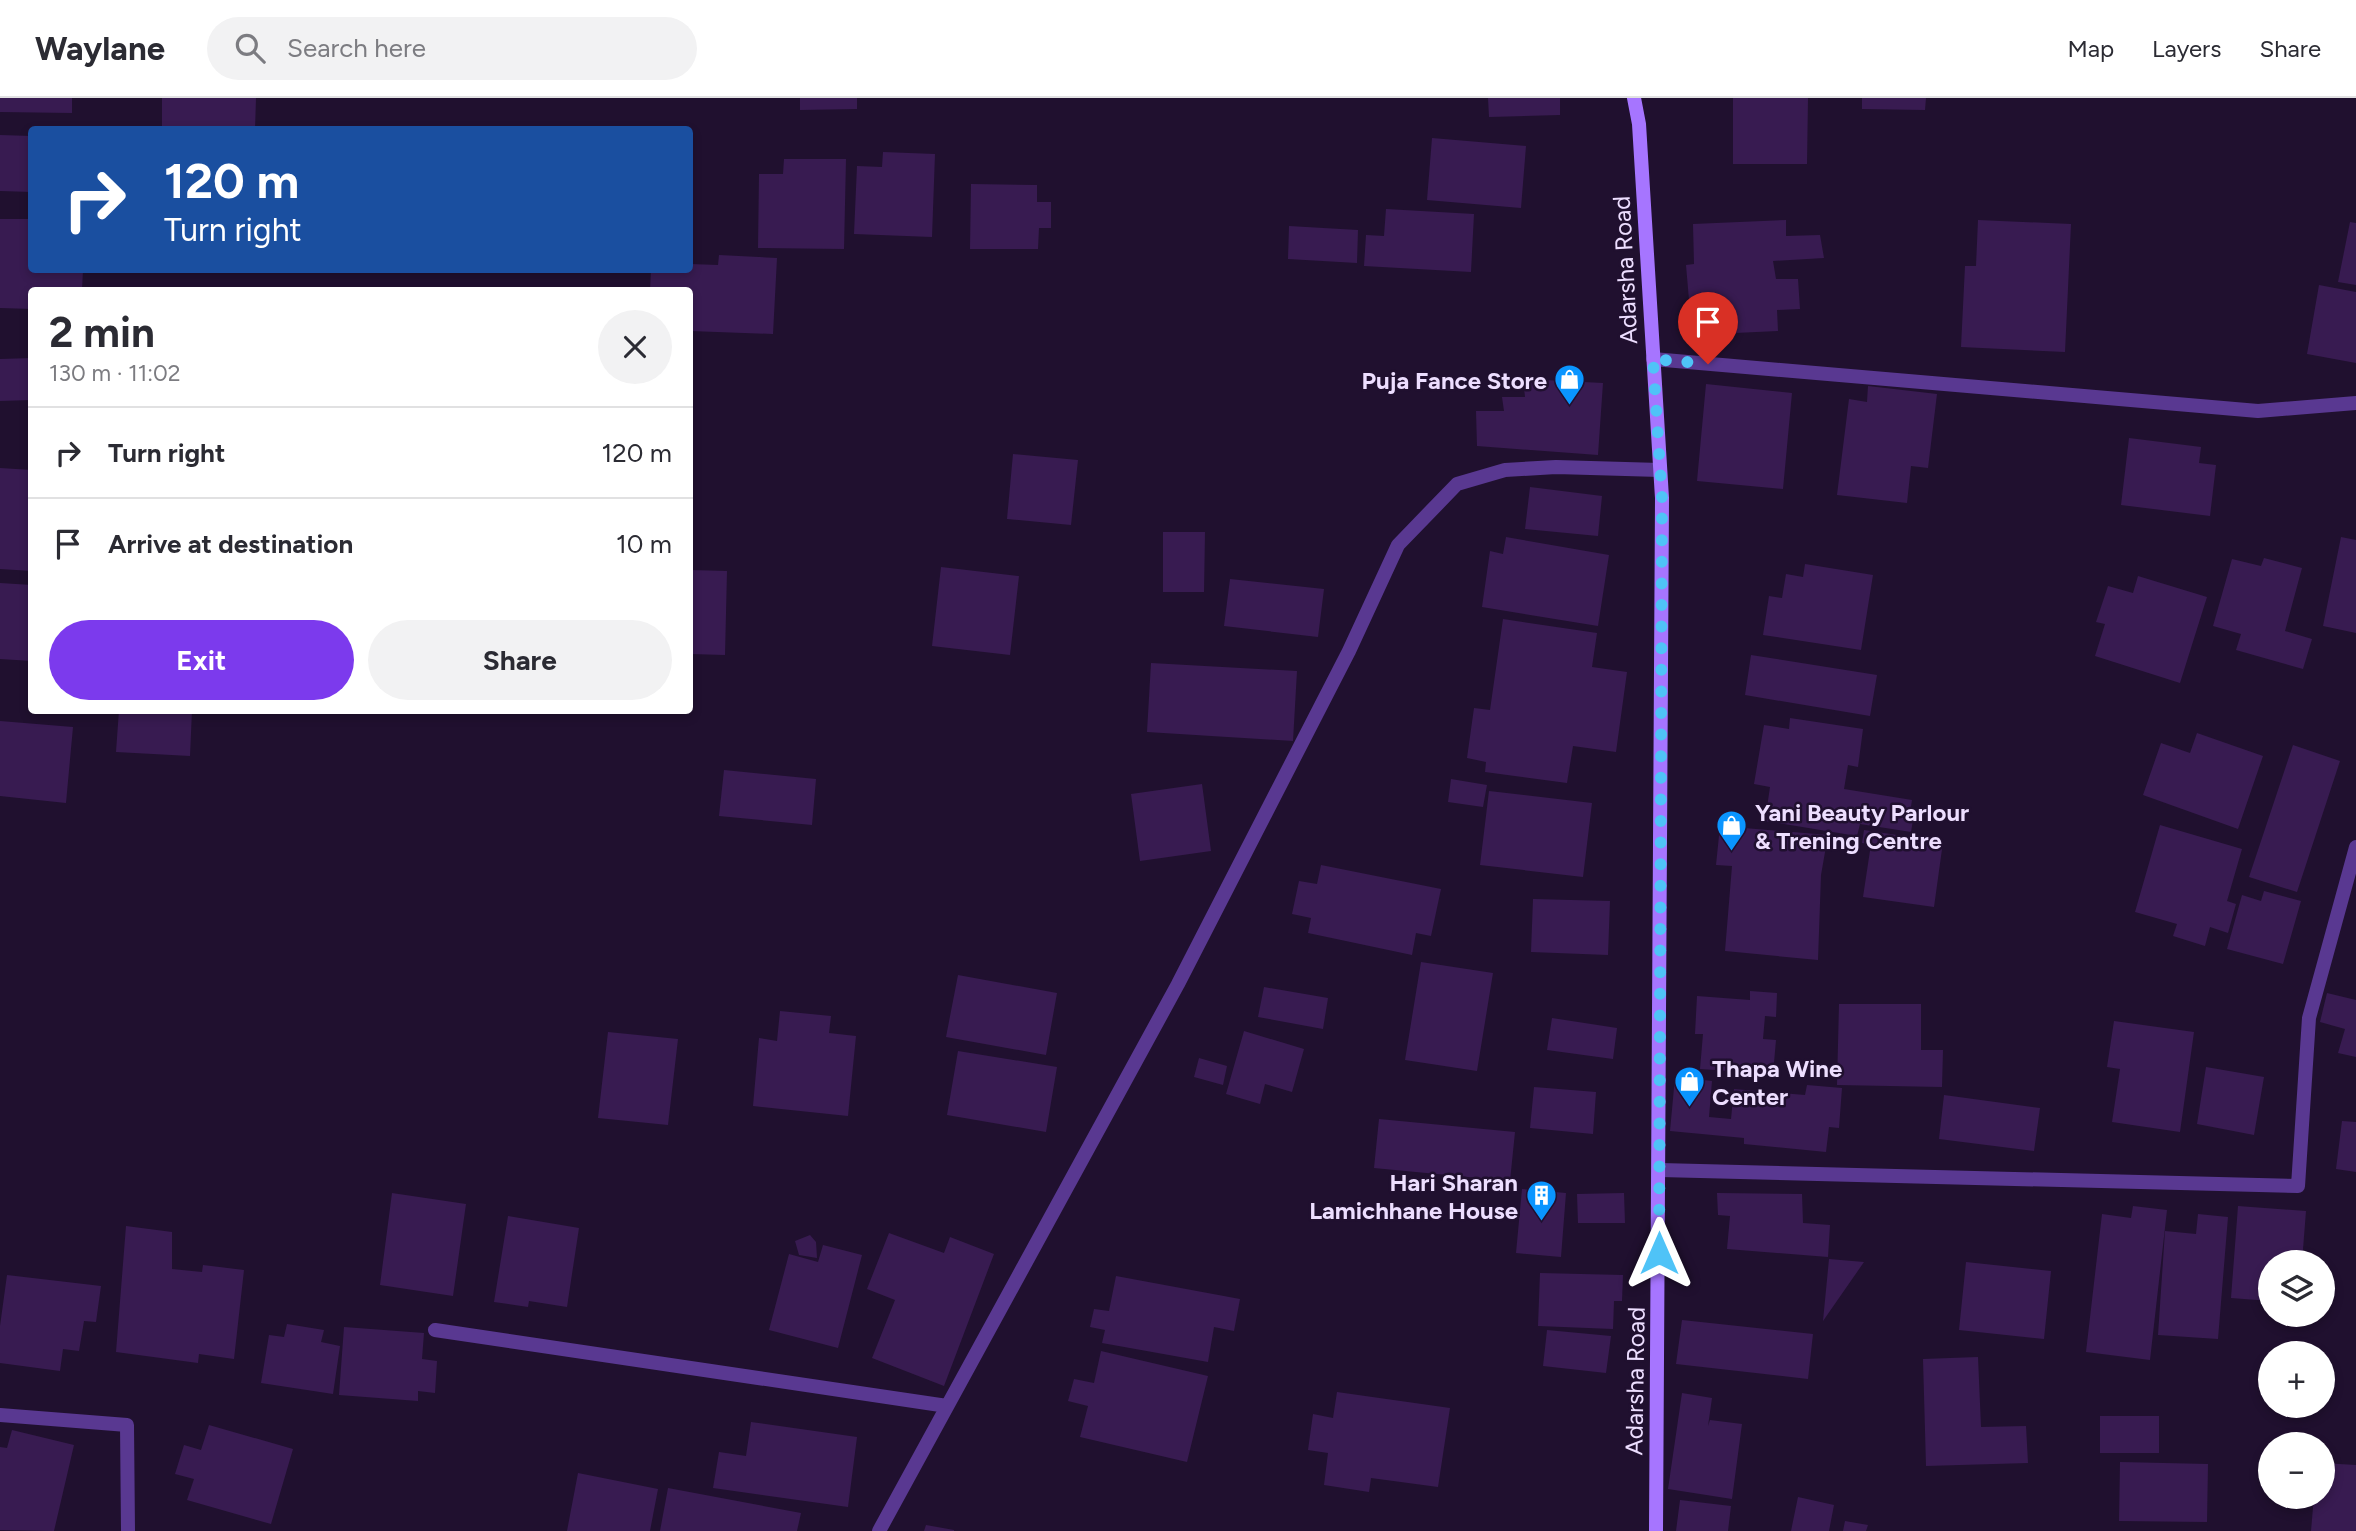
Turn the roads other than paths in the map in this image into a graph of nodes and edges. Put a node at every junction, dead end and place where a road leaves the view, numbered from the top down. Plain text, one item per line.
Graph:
1 (1634, 98) edge
2 (1653, 359) junction
3 (2356, 403) edge
4 (1660, 470) junction
5 (2356, 847) edge
6 (1660, 1170) junction
7 (435, 1330) dead end
8 (947, 1406) junction
9 (0, 1415) edge
10 (128, 1531) edge
11 (878, 1531) edge
12 (1656, 1531) edge

1 - 2 main road, Adarsha Road
2 - 3 street
2 - 4 main road, Adarsha Road
4 - 6 main road, Adarsha Road
4 - 8 street
5 - 6 street
6 - 12 main road, Adarsha Road
7 - 8 street
8 - 11 street
9 - 10 street

